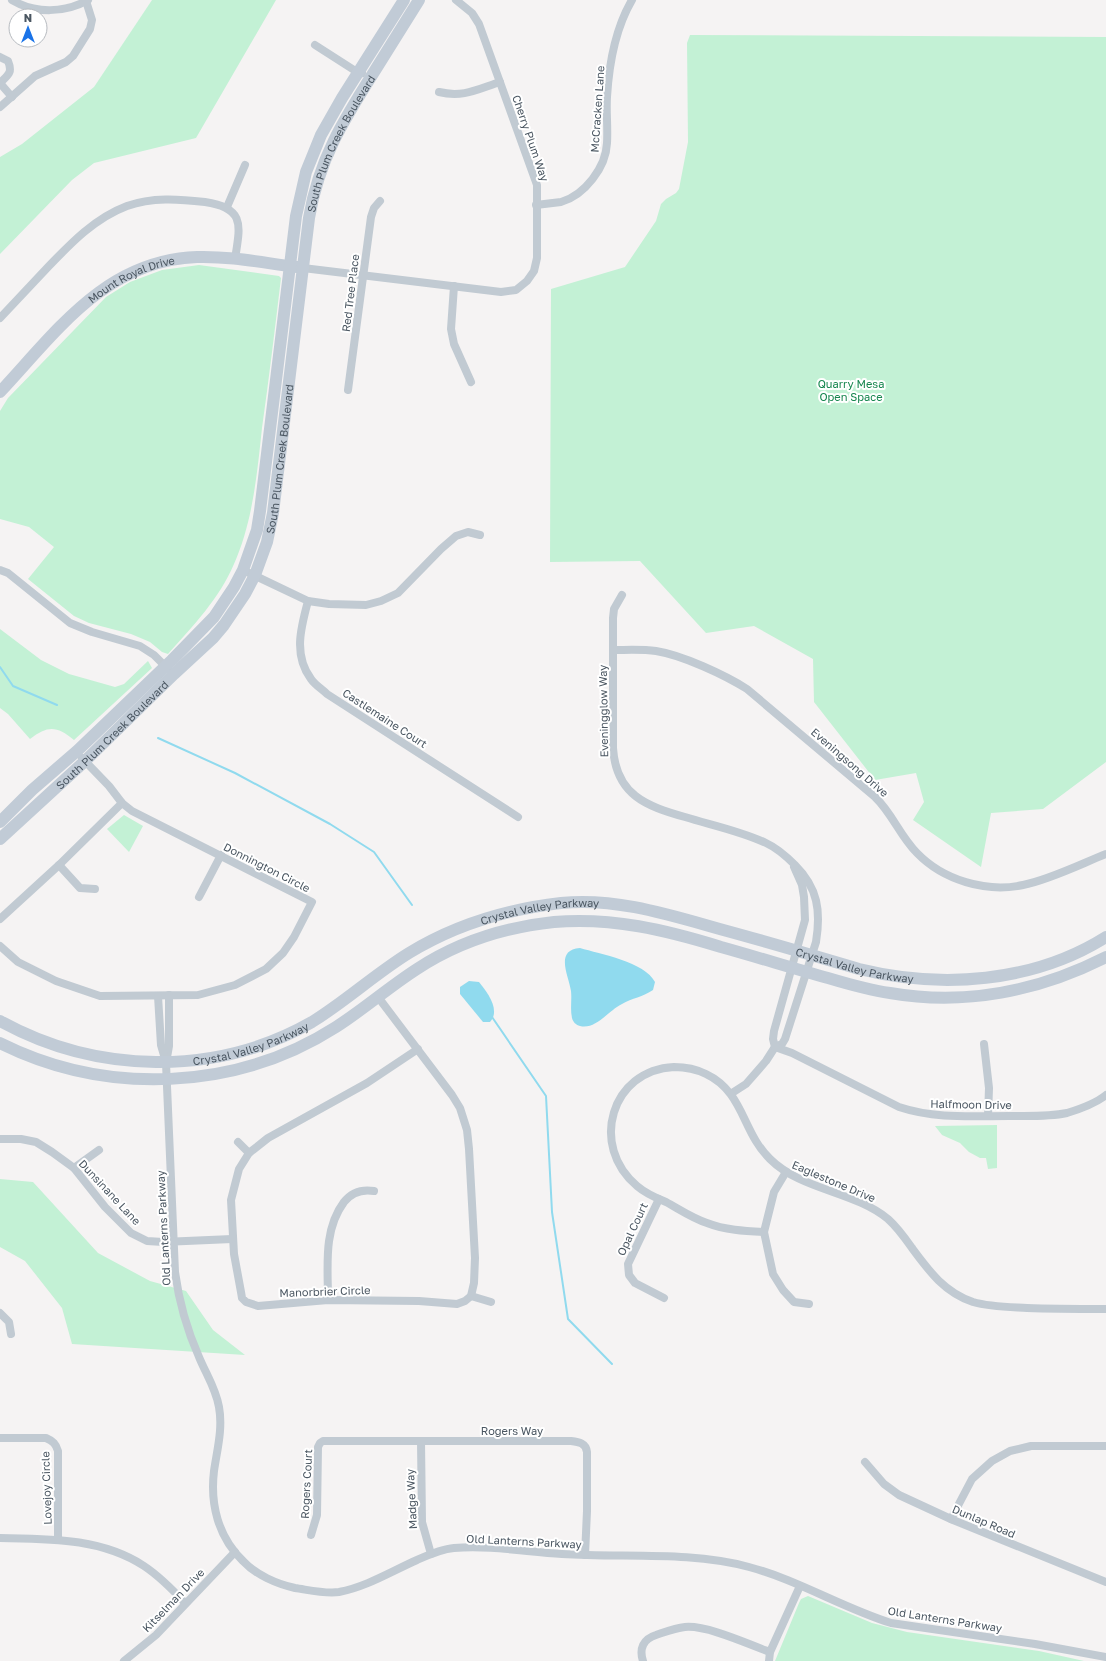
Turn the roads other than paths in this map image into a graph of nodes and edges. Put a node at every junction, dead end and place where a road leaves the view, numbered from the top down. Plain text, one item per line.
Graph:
1 (12, 0) edge
2 (404, 0) edge
3 (419, 0) edge
4 (456, 0) edge
5 (632, 0) edge
6 (87, 1) edge
7 (315, 45) dead end
8 (0, 57) edge
9 (374, 71) junction
10 (358, 72) junction
11 (500, 82) junction
12 (0, 83) edge
13 (439, 92) dead end
14 (12, 96) junction
15 (0, 107) edge
16 (245, 165) dead end
17 (380, 200) dead end
18 (536, 205) junction
19 (227, 207) junction
20 (235, 259) junction
21 (290, 266) junction
22 (303, 268) junction
23 (363, 275) junction
24 (454, 286) junction
25 (0, 318) edge
26 (472, 382) dead end
27 (348, 390) dead end
28 (0, 392) edge
29 (480, 535) dead end
30 (0, 570) edge
31 (243, 570) junction
32 (255, 575) junction
33 (622, 595) dead end
34 (308, 601) junction
35 (613, 650) junction
36 (169, 670) junction
37 (77, 751) junction
38 (85, 761) junction
39 (122, 803) junction
40 (518, 817) dead end
41 (0, 822) edge
42 (0, 839) edge
43 (1106, 854) edge
44 (221, 855) junction
45 (791, 861) junction
46 (59, 865) junction
47 (94, 889) dead end
48 (199, 897) dead end
49 (0, 919) edge
50 (1106, 937) edge
51 (0, 946) edge
52 (797, 951) junction
53 (812, 955) junction
54 (1106, 957) edge
55 (792, 967) junction
56 (807, 972) junction
57 (168, 995) junction
58 (158, 996) junction
59 (378, 997) junction
60 (0, 1021) edge
61 (0, 1043) edge
62 (984, 1044) dead end
63 (775, 1047) junction
64 (418, 1050) junction
65 (166, 1063) junction
66 (167, 1080) junction
67 (732, 1093) junction
68 (1106, 1095) edge
69 (988, 1116) junction
70 (0, 1139) edge
71 (238, 1142) dead end
72 (99, 1150) dead end
73 (249, 1153) junction
74 (74, 1168) junction
75 (786, 1172) junction
76 (374, 1191) dead end
77 (659, 1199) junction
78 (764, 1232) junction
79 (232, 1239) junction
80 (173, 1242) junction
81 (471, 1296) junction
82 (664, 1298) dead end
83 (328, 1300) junction
84 (491, 1302) dead end
85 (809, 1304) dead end
86 (1106, 1309) edge
87 (0, 1313) edge
88 (11, 1334) dead end
89 (0, 1438) edge
90 (328, 1441) joint
91 (421, 1441) junction
92 (1106, 1446) edge
93 (865, 1462) dead end
94 (951, 1519) junction
95 (311, 1535) dead end
96 (0, 1538) edge
97 (58, 1539) junction
98 (235, 1552) junction
99 (431, 1554) junction
100 (585, 1555) junction
101 (1106, 1582) edge
102 (800, 1586) junction
103 (185, 1603) junction
104 (770, 1652) junction
105 (1106, 1658) edge
106 (124, 1661) edge
107 (643, 1661) edge
108 (769, 1661) edge

1 - 6 street
2 - 10 main road, South Plum Creek Boulevard
3 - 9 main road, South Plum Creek Boulevard
4 - 11 street, Cherry Plum Way
5 - 18 street, McCracken Lane
6 - 14 street
7 - 10 street
8 - 12 street
9 - 10 street
9 - 22 main road, South Plum Creek Boulevard
10 - 21 main road, South Plum Creek Boulevard
11 - 13 street
11 - 18 street, Cherry Plum Way
12 - 14 street
14 - 15 street
16 - 19 street
17 - 23 street, Red Tree Place
18 - 24 street, Cherry Plum Way
19 - 20 street
19 - 25 street
20 - 21 main road, Mount Royal Drive
20 - 28 main road, Mount Royal Drive
21 - 22 main road, Mount Royal Drive
21 - 31 main road, South Plum Creek Boulevard
22 - 23 street, Cherry Plum Way
22 - 32 main road, South Plum Creek Boulevard
23 - 24 street, Cherry Plum Way
23 - 27 street, Red Tree Place
24 - 26 street
29 - 34 street
30 - 36 street
31 - 32 street
31 - 36 main road, South Plum Creek Boulevard
32 - 34 street
32 - 36 main road, South Plum Creek Boulevard
33 - 35 street, Eveningglow Way
34 - 40 street, Castlemaine Court
35 - 43 street, Eveningsong Drive
35 - 45 street, Eveningglow Way
36 - 37 main road, South Plum Creek Boulevard
36 - 38 main road, South Plum Creek Boulevard
37 - 38 street, Donnington Circle
37 - 41 main road, South Plum Creek Boulevard
38 - 39 street, Donnington Circle
38 - 42 main road, South Plum Creek Boulevard
39 - 44 street, Donnington Circle
39 - 46 street
44 - 48 street
44 - 57 street, Donnington Circle
45 - 52 street
45 - 53 street, Eveningglow Way
46 - 47 street
46 - 49 street
50 - 53 main road, Crystal Valley Parkway
51 - 58 street, Donnington Circle
52 - 53 main road, Crystal Valley Parkway
52 - 55 street
52 - 65 main road, Crystal Valley Parkway
53 - 56 street, Eveningglow Way
54 - 56 main road, Crystal Valley Parkway
55 - 56 main road, Crystal Valley Parkway
55 - 59 main road, Crystal Valley Parkway
55 - 63 street
56 - 63 street, Eveningglow Way
57 - 58 street, Donnington Circle
57 - 65 street, Old Lanterns Parkway
58 - 65 street, Old Lanterns Parkway
59 - 64 street
59 - 66 main road, Crystal Valley Parkway
60 - 65 main road, Crystal Valley Parkway
61 - 66 main road, Crystal Valley Parkway
62 - 69 street
63 - 67 street, Eveningglow Way
63 - 69 street, Halfmoon Drive
64 - 73 street, Manorbrier Circle
64 - 81 street
65 - 66 street, Old Lanterns Parkway
66 - 80 street, Old Lanterns Parkway
67 - 75 street, Eaglestone Drive
67 - 77 street, Eaglestone Drive
68 - 69 street, Halfmoon Drive
70 - 74 street, Dunsinane Lane
71 - 73 street
72 - 74 street
73 - 79 street, Manorbrier Circle
74 - 80 street, Dunsinane Lane
75 - 78 street
75 - 86 street, Eaglestone Drive
76 - 83 street
77 - 78 street, Eaglestone Drive
77 - 82 street, Opal Court
78 - 85 street
79 - 80 street, Dunsinane Lane
79 - 83 street, Manorbrier Circle
80 - 98 street, Old Lanterns Parkway
81 - 83 street, Manorbrier Circle
81 - 84 street
87 - 88 street
89 - 97 street, Lovejoy Circle
90 - 91 street, Rogers Way
90 - 95 street, Rogers Court
91 - 99 street, Madge Way
91 - 100 street, Rogers Way
92 - 94 street
93 - 94 street, Dunlap Road
94 - 101 street, Dunlap Road
96 - 97 street
97 - 103 street
98 - 99 street, Old Lanterns Parkway
98 - 103 street, Kitselman Drive
99 - 100 street, Old Lanterns Parkway
100 - 102 street, Old Lanterns Parkway
102 - 104 street
102 - 105 street, Old Lanterns Parkway
103 - 106 street, Kitselman Drive
104 - 107 street
104 - 108 street

